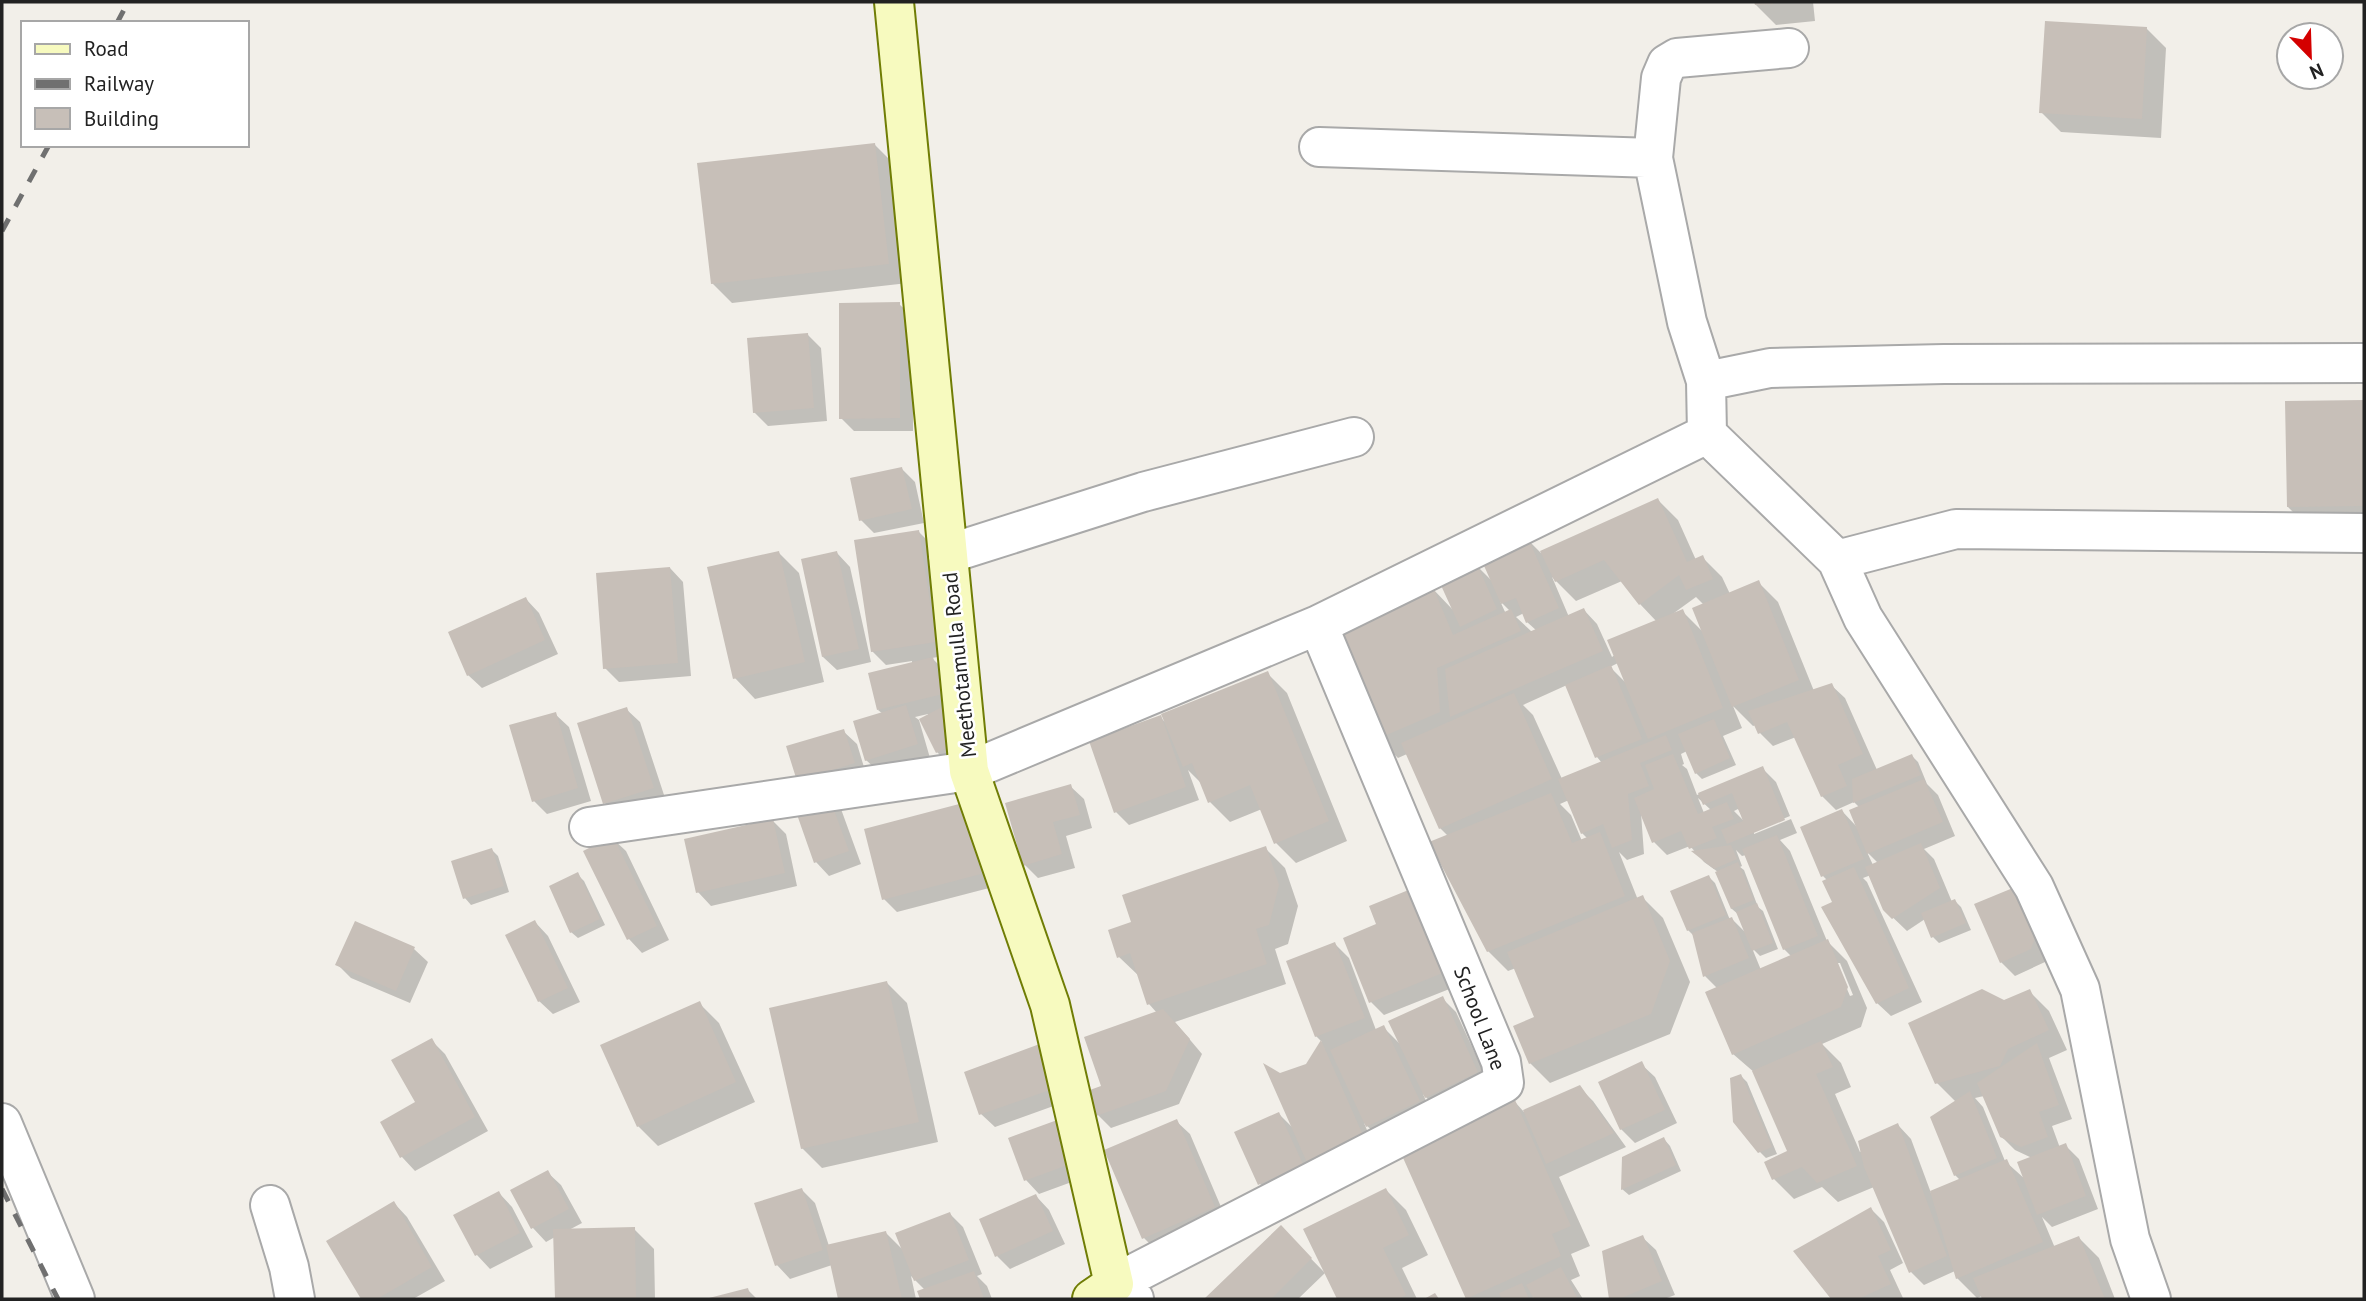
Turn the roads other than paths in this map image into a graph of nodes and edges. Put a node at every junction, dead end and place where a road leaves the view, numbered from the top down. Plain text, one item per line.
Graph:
1 (894, 2) edge
2 (1789, 48) dead end
3 (1319, 147) dead end
4 (1653, 158) junction
5 (2364, 363) edge
6 (1706, 380) junction
7 (1707, 434) junction
8 (1354, 437) dead end
9 (2364, 533) edge
10 (948, 554) junction
11 (1838, 560) junction
12 (1318, 625) junction
13 (969, 771) junction
14 (589, 827) dead end
15 (2, 1123) edge
16 (270, 1205) dead end
17 (1113, 1294) edge
18 (75, 1299) edge
19 (295, 1299) edge
20 (2151, 1299) edge

1 - 10 street, Meethotamulla Road
2 - 4 street
3 - 4 street
4 - 6 street
5 - 6 street
6 - 7 street
7 - 11 street
7 - 12 street
8 - 10 street
9 - 11 street
10 - 13 street, Meethotamulla Road
11 - 20 street
12 - 13 street
12 - 17 street, School Lane
13 - 14 street
13 - 17 street, Meethotamulla Road
15 - 18 street
16 - 19 street

